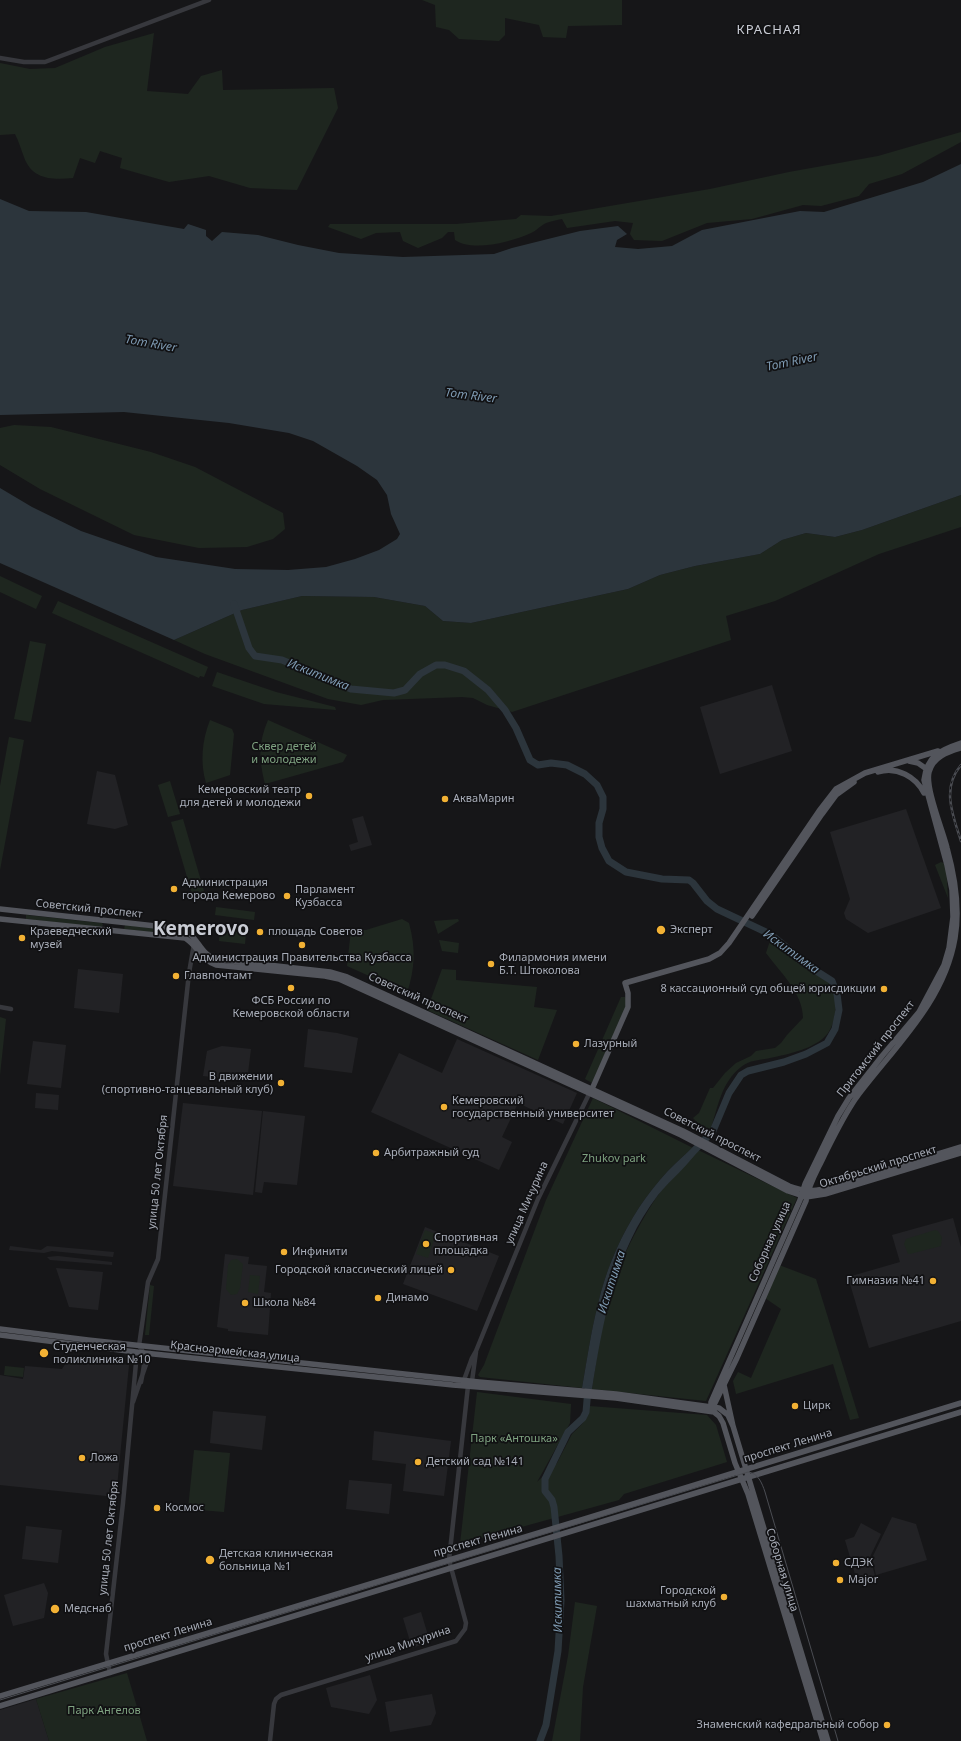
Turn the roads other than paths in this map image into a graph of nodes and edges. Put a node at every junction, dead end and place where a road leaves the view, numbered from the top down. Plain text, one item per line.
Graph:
1 (209, 0) edge
2 (0, 58) edge
3 (961, 744) edge
4 (961, 748) edge
5 (949, 749) junction
6 (935, 755) junction
7 (907, 761) junction
8 (915, 761) junction
9 (928, 770) junction
10 (883, 771) junction
11 (930, 804) junction
12 (761, 898) junction
13 (0, 909) edge
14 (0, 919) edge
15 (101, 920) junction
16 (121, 922) junction
17 (100, 930) junction
18 (121, 932) junction
19 (194, 938) junction
20 (193, 946) junction
21 (0, 1007) edge
22 (11, 1008) dead end
23 (591, 1090) junction
24 (961, 1147) edge
25 (961, 1153) edge
26 (804, 1194) junction
27 (0, 1329) edge
28 (0, 1335) edge
29 (138, 1349) junction
30 (151, 1350) junction
31 (476, 1351) junction
32 (144, 1352) junction
33 (338, 1370) junction
34 (464, 1380) junction
35 (141, 1382) junction
36 (470, 1384) junction
37 (724, 1385) junction
38 (961, 1403) edge
39 (132, 1405) junction
40 (712, 1408) junction
41 (961, 1412) edge
42 (733, 1426) junction
43 (747, 1469) junction
44 (738, 1471) junction
45 (749, 1477) junction
46 (742, 1479) junction
47 (449, 1560) junction
48 (452, 1568) junction
49 (108, 1663) junction
50 (110, 1673) junction
51 (0, 1696) edge
52 (0, 1706) edge
53 (270, 1741) edge
54 (823, 1741) edge
55 (828, 1741) edge

1 - 2 street
3 - 5 main road
4 - 5 main road
5 - 6 main road
5 - 7 main road
5 - 9 main road
6 - 8 main road
6 - 9 main road
7 - 8 main road
7 - 12 main road
8 - 9 main road
8 - 10 main road
9 - 11 main road, Притомский проспект
9 - 26 main road, Притомский проспект
10 - 11 main road
10 - 12 main road
11 - 26 main road, Притомский проспект
12 - 23 main road
13 - 15 main road, Советский проспект
14 - 17 main road, Советский проспект
15 - 16 main road, Советский проспект
15 - 17 main road
16 - 18 main road
16 - 19 main road, Советский проспект
17 - 18 main road, Советский проспект
18 - 20 main road, Советский проспект
19 - 20 street, улица 50 лет Октября
19 - 23 main road, Советский проспект
20 - 23 main road, Советский проспект
20 - 29 street, улица 50 лет Октября
21 - 22 street
23 - 26 main road, Советский проспект
23 - 31 street, улица Мичурина
24 - 26 main road, Октябрьский проспект
25 - 26 main road, Октябрьский проспект
26 - 37 main road, Соборная улица
26 - 40 main road, Соборная улица
27 - 29 main road, Красноармейская улица
28 - 29 main road, Красноармейская улица
29 - 30 main road, Красноармейская улица
29 - 32 main road, Красноармейская улица
29 - 39 street, улица 50 лет Октября
30 - 32 main road, Красноармейская улица
30 - 33 main road, Красноармейская улица
30 - 35 street, улица 50 лет Октября
31 - 34 street, улица Мичурина
31 - 36 street, улица Мичурина
32 - 35 street
33 - 34 main road, Красноармейская улица
33 - 36 main road, Красноармейская улица
34 - 36 main road
35 - 39 street, улица 50 лет Октября
36 - 40 main road, Красноармейская улица
36 - 47 street, улица Мичурина
37 - 40 main road, Соборная улица
37 - 42 main road, Соборная улица
38 - 43 main road, проспект Ленина
39 - 49 street, улица 50 лет Октября
40 - 42 main road, Соборная улица
40 - 44 main road, Соборная улица
41 - 45 main road, проспект Ленина
42 - 43 main road, Соборная улица
43 - 44 main road, проспект Ленина
43 - 45 main road, Соборная улица
44 - 46 main road, Соборная улица
44 - 47 main road, проспект Ленина
45 - 46 main road, проспект Ленина
45 - 55 main road, Соборная улица
46 - 48 main road, проспект Ленина
46 - 54 main road, Соборная улица
47 - 48 street, улица Мичурина
47 - 49 main road, проспект Ленина
48 - 50 main road, проспект Ленина
48 - 53 street, улица Мичурина
49 - 50 street, улица 50 лет Октября
49 - 51 main road, проспект Ленина
50 - 52 main road, проспект Ленина

